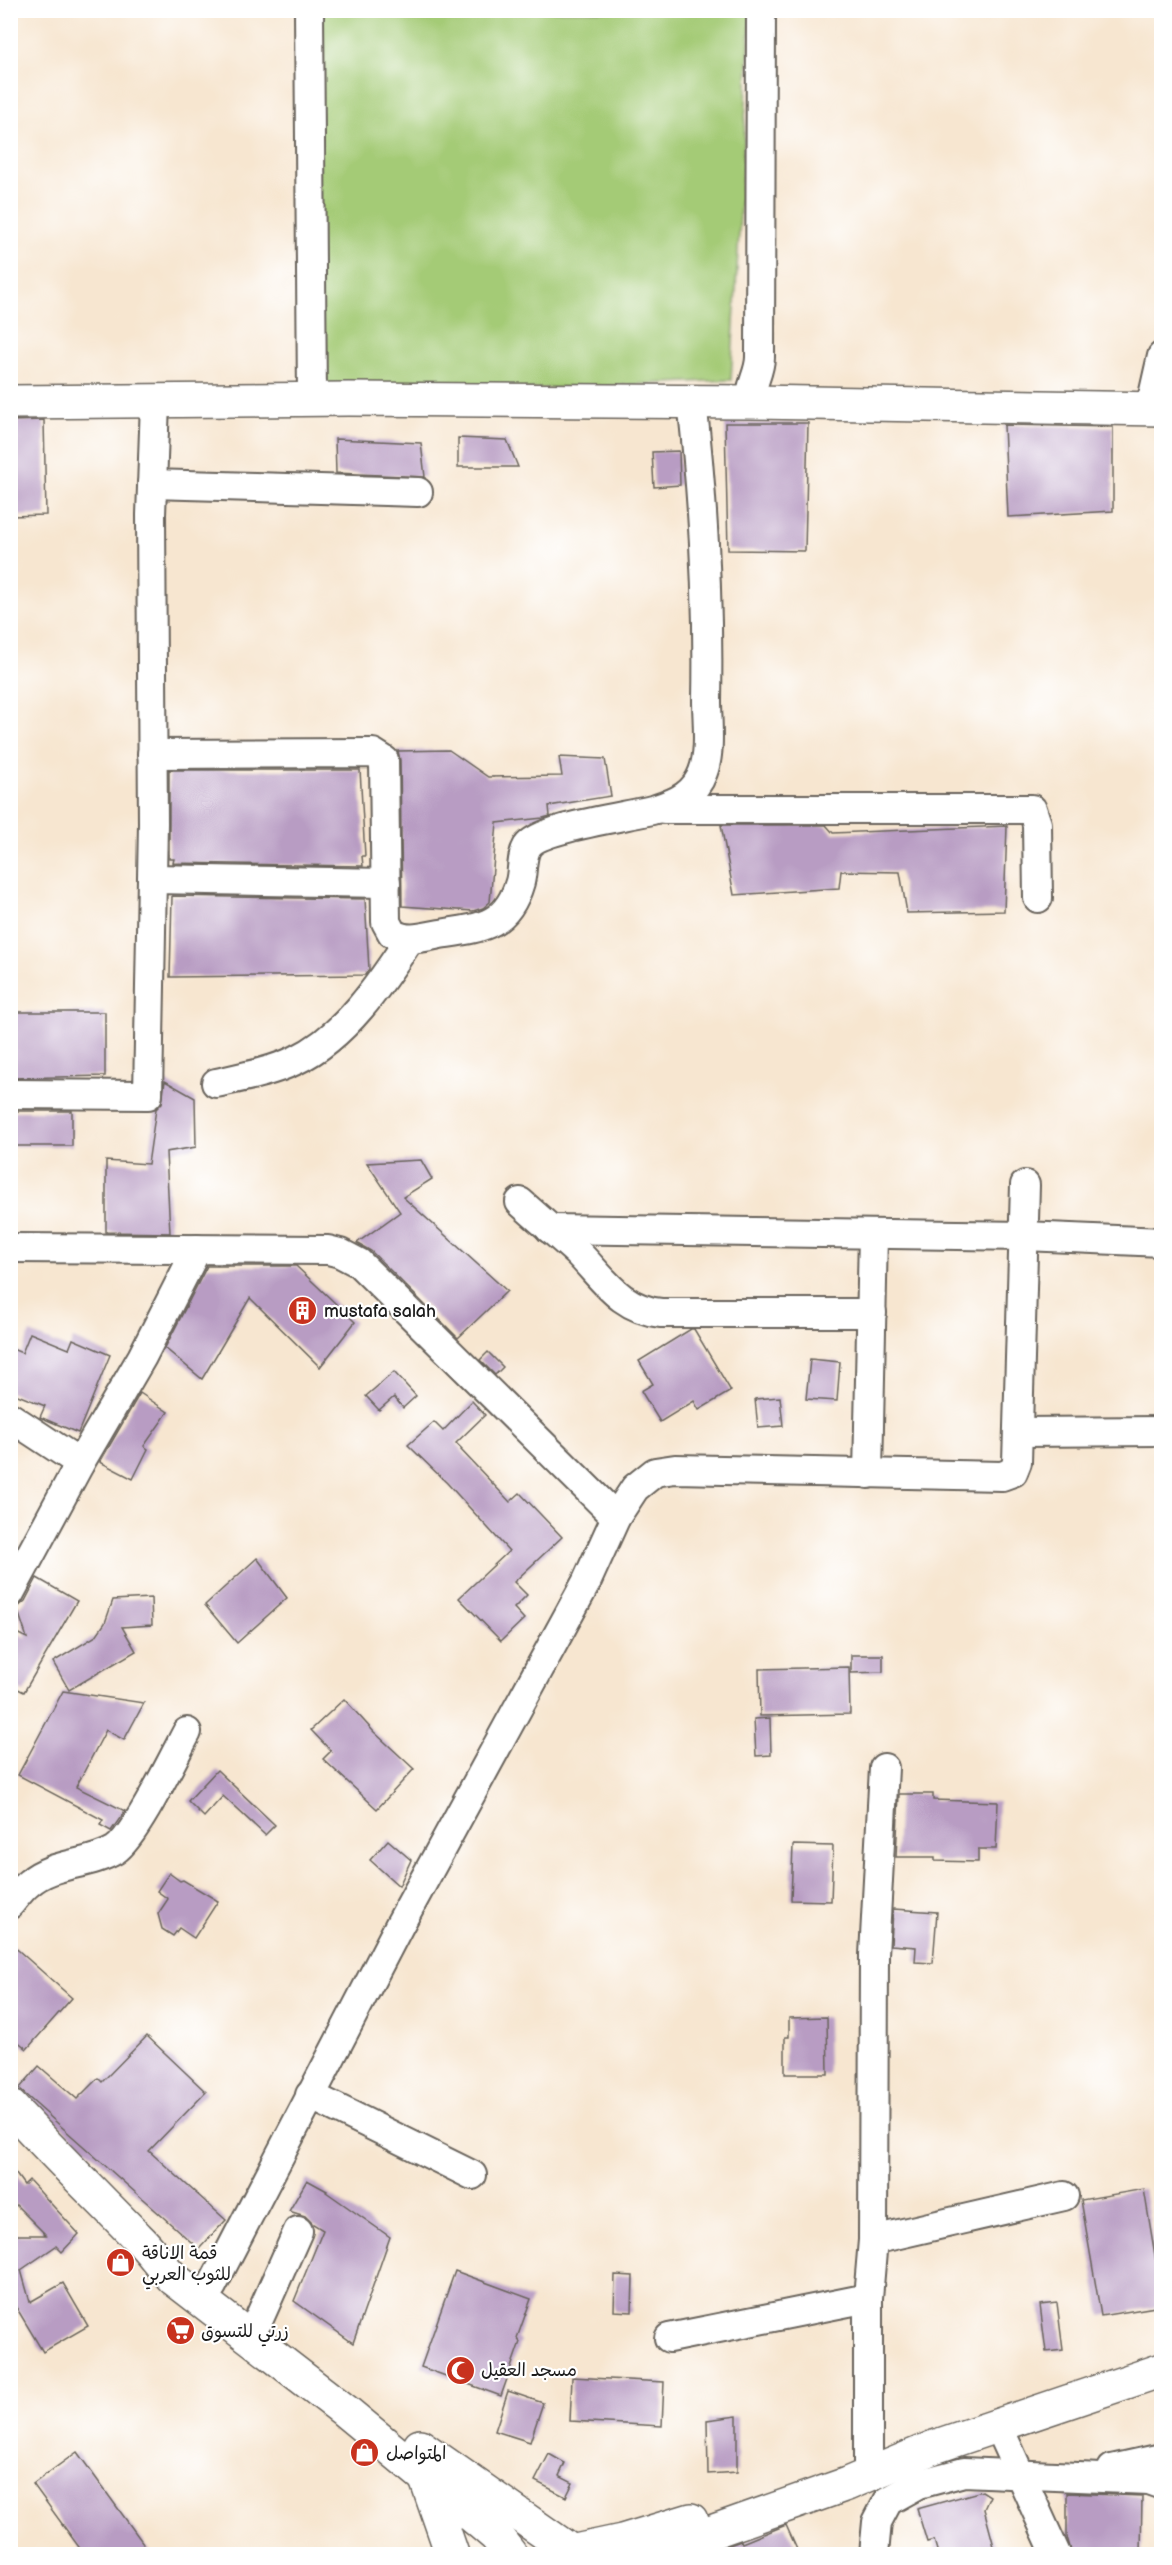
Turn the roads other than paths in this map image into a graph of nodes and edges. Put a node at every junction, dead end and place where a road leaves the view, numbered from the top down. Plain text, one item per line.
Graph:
1 (309, 10) edge
2 (761, 10) edge
3 (1161, 356) edge
4 (312, 399) junction
5 (692, 401) junction
6 (10, 402) edge
7 (155, 402) junction
8 (750, 402) junction
9 (1156, 409) edge
10 (152, 484) junction
11 (418, 492) dead end
12 (152, 754) junction
13 (656, 809) junction
14 (152, 879) junction
15 (386, 883) junction
16 (1038, 898) dead end
17 (409, 940) junction
18 (216, 1083) dead end
19 (10, 1094) edge
20 (1025, 1185) dead end
21 (520, 1202) dead end
22 (550, 1229) junction
23 (873, 1234) junction
24 (1025, 1236) junction
25 (1161, 1242) edge
26 (10, 1248) edge
27 (197, 1249) junction
28 (873, 1313) junction
29 (10, 1417) edge
30 (1161, 1431) edge
31 (1018, 1432) junction
32 (80, 1463) junction
33 (868, 1474) junction
34 (616, 1517) junction
35 (10, 1593) edge
36 (188, 1732) dead end
37 (884, 1768) dead end
38 (10, 1904) edge
39 (310, 2095) junction
40 (10, 2106) edge
41 (472, 2175) dead end
42 (1064, 2196) dead end
43 (298, 2230) dead end
44 (141, 2240) junction
45 (873, 2240) junction
46 (212, 2286) junction
47 (868, 2298) junction
48 (258, 2321) junction
49 (669, 2338) dead end
50 (1161, 2370) edge
51 (998, 2426) junction
52 (934, 2447) junction
53 (1161, 2458) edge
54 (868, 2462) junction
55 (1020, 2475) junction
56 (425, 2477) junction
57 (1075, 2477) junction
58 (1161, 2485) edge
59 (573, 2551) edge
60 (452, 2554) edge
61 (510, 2554) edge
62 (532, 2554) edge
63 (657, 2554) edge
64 (874, 2554) edge
65 (1056, 2554) edge

1 - 4 street
2 - 8 street
3 - 9 street
4 - 5 main road
4 - 7 main road
5 - 8 main road
5 - 13 street
6 - 7 main road
7 - 10 street
8 - 9 main road
10 - 11 street
10 - 12 street
12 - 14 street
12 - 15 street
13 - 16 street
13 - 17 street
14 - 15 street
14 - 19 street
15 - 17 street
17 - 18 street
20 - 24 street
21 - 22 street
22 - 23 street
22 - 28 street
23 - 24 street
23 - 28 street
24 - 25 street
24 - 31 street
26 - 27 street
27 - 32 street
27 - 34 street
28 - 33 street
29 - 32 street
30 - 31 street
31 - 33 street
32 - 35 street
33 - 34 street
34 - 39 street
36 - 38 street
37 - 45 street
39 - 41 street
39 - 46 street
40 - 44 main road
42 - 45 street
43 - 48 street
44 - 46 main road
44 - 56 main road
45 - 47 street
46 - 48 main road
47 - 49 street
47 - 54 street
48 - 59 main road
50 - 51 main road
51 - 52 main road
51 - 55 street
52 - 54 main road
52 - 63 main road
53 - 57 street
54 - 59 main road
55 - 57 street
55 - 64 street
55 - 65 street
56 - 60 main road
56 - 61 main road
57 - 58 street
59 - 62 main road

